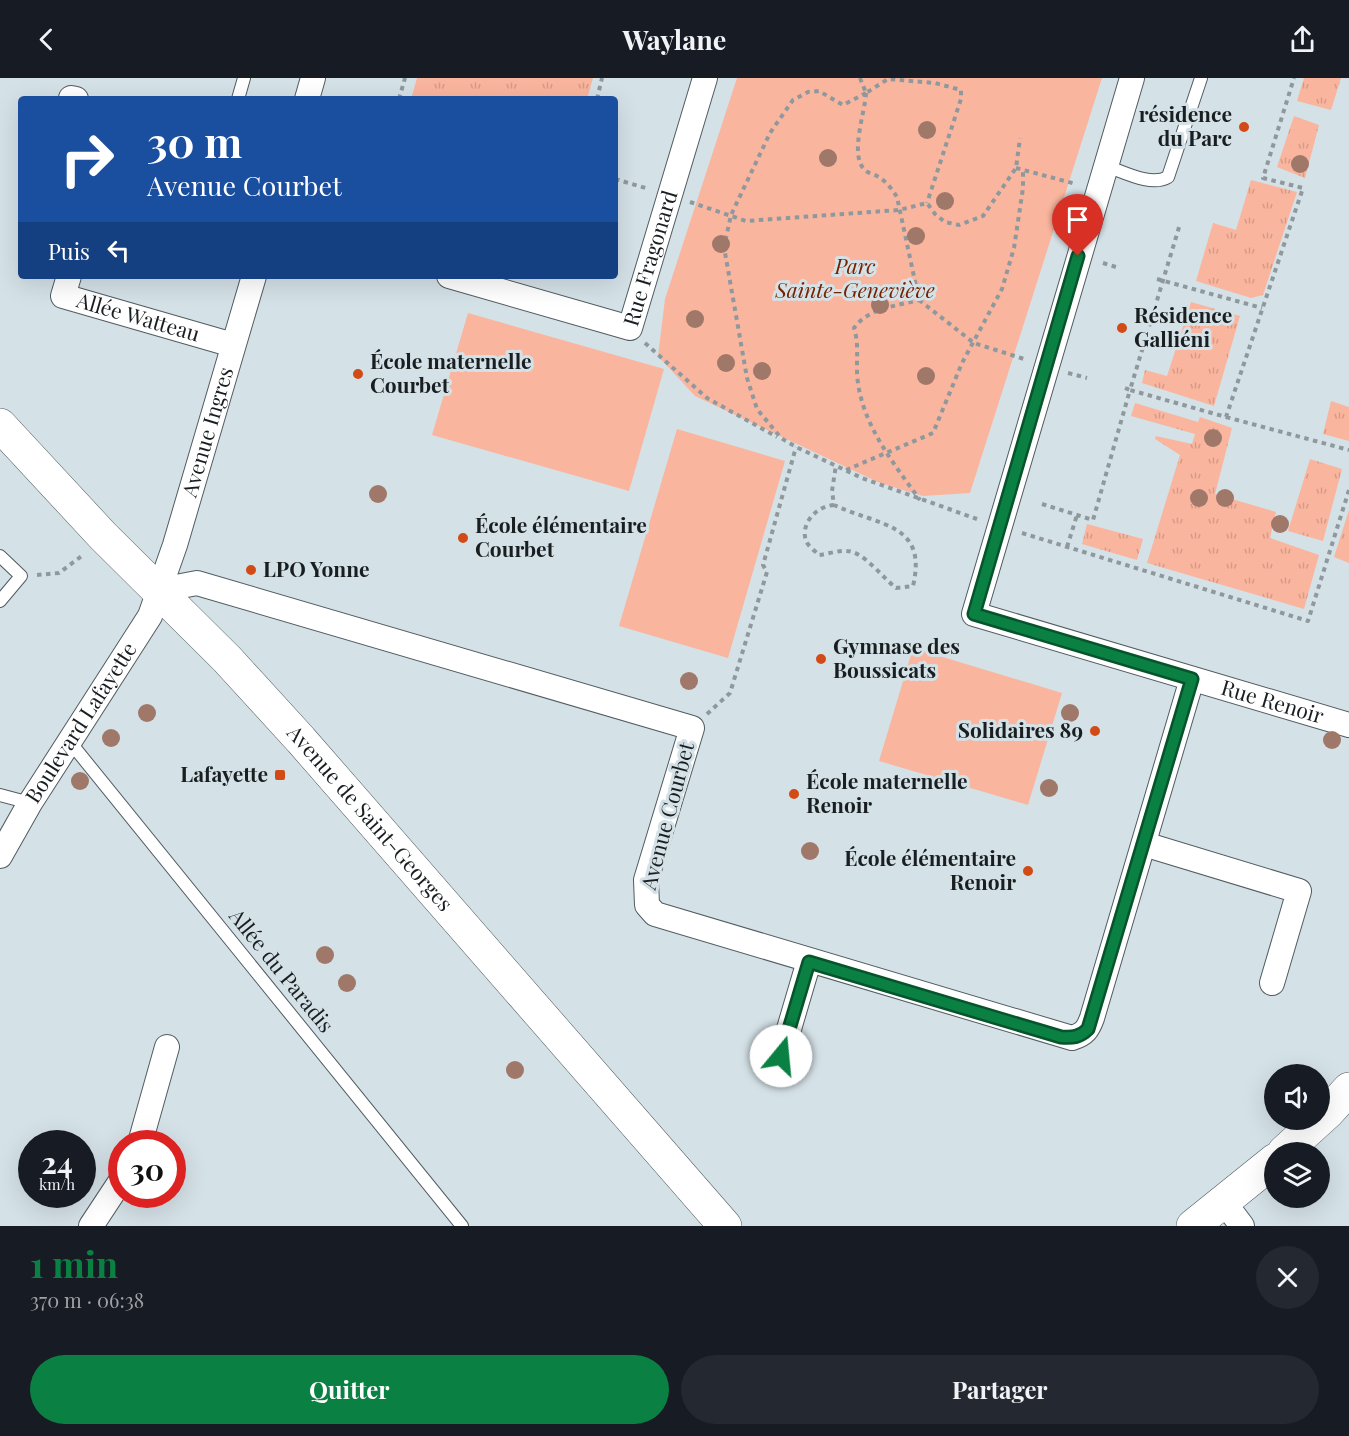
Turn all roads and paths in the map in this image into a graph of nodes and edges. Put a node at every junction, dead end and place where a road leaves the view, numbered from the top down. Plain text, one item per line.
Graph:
1 (244, 78) edge
2 (313, 78) edge
3 (405, 78) edge
4 (602, 78) edge
5 (705, 78) edge
6 (860, 78) edge
7 (1132, 78) edge
8 (1201, 78) edge
9 (1294, 78) edge
10 (866, 93) junction
11 (239, 96) edge
12 (308, 96) edge
13 (400, 96) edge
14 (598, 96) edge
15 (1020, 138) dead end
16 (1106, 166) junction
17 (1016, 168) junction
18 (1023, 170) junction
19 (618, 180) edge
20 (1098, 190) junction
21 (670, 196) junction
22 (927, 203) junction
23 (899, 210) junction
24 (731, 215) junction
25 (1180, 224) dead end
26 (68, 279) edge
27 (253, 279) edge
28 (459, 279) edge
29 (1157, 279) dead end
30 (1163, 281) junction
31 (919, 300) junction
32 (1263, 308) junction
33 (630, 328) junction
34 (974, 343) junction
35 (233, 345) junction
36 (1046, 366) junction
37 (1125, 388) dead end
38 (1131, 390) junction
39 (1226, 417) junction
40 (0, 425) edge
41 (781, 438) junction
42 (796, 447) junction
43 (1349, 450) edge
44 (886, 454) junction
45 (836, 465) junction
46 (846, 470) junction
47 (1349, 490) edge
48 (920, 500) junction
49 (1042, 504) dead end
50 (834, 505) junction
51 (1077, 515) junction
52 (999, 526) junction
53 (1067, 548) junction
54 (88, 552) dead end
55 (0, 556) edge
56 (59, 573) dead end
57 (160, 590) junction
58 (0, 601) edge
59 (1192, 679) junction
60 (1349, 725) edge
61 (692, 728) junction
62 (70, 741) junction
63 (0, 795) edge
64 (30, 803) junction
65 (1144, 844) junction
66 (0, 856) edge
67 (809, 962) junction
68 (1272, 983) dead end
69 (167, 1047) dead end
70 (781, 1056) dead end
71 (1349, 1089) edge
72 (144, 1130) edge
73 (1295, 1142) edge
74 (1264, 1174) edge
75 (108, 1201) edge
76 (1233, 1214) edge
77 (92, 1226) edge
78 (462, 1226) edge
79 (724, 1226) edge
80 (1193, 1226) edge

1 - 11 lane
2 - 12 street
3 - 13 path
4 - 14 path
5 - 21 street, Rue Fragonard
6 - 10 path
7 - 16 street, Rue Renoir
8 - 16 lane
9 - 32 path
10 - 22 path
10 - 23 path
10 - 24 path
15 - 17 path
16 - 20 street, Rue Renoir
17 - 18 path
17 - 22 path
18 - 20 path
18 - 34 path
19 - 21 path
20 - 36 street, Rue Renoir
21 - 24 path
21 - 33 street, Rue Fragonard
22 - 23 path
23 - 24 path
23 - 31 path
24 - 41 path
25 - 30 path
26 - 35 street, Allée Watteau
27 - 35 street, Avenue Ingres
28 - 33 street, Rue Fragonard
29 - 30 path
30 - 32 path
30 - 38 path
31 - 34 path
31 - 44 path
32 - 39 path
33 - 41 path
34 - 36 path
34 - 44 path
35 - 57 street, Avenue Ingres
36 - 52 street, Rue Renoir
37 - 38 path
38 - 39 path
38 - 51 path
39 - 43 path
40 - 57 main road, Avenue de Saint-Georges
41 - 42 path
42 - 45 path
42 - 61 path
44 - 46 path
44 - 48 path
45 - 46 path
45 - 50 path
46 - 48 path
47 - 53 path
48 - 52 path
49 - 51 path
50 - 50 path
51 - 53 path
52 - 53 path
52 - 59 street, Rue Renoir
54 - 56 path
55 - 58 lane
57 - 61 street, Avenue Courbet
57 - 62 street, Boulevard Lafayette
57 - 79 main road, Avenue de Saint-Georges
59 - 60 street, Rue Renoir
59 - 65 street, Avenue Courbet
61 - 67 street, Avenue Courbet
62 - 64 street, Boulevard Lafayette
62 - 78 lane, Allée du Paradis
63 - 64 lane
64 - 66 street, Boulevard Lafayette
65 - 67 street, Avenue Courbet
65 - 68 street
67 - 70 street
69 - 72 street
71 - 73 main road
74 - 76 main road
75 - 77 street
76 - 80 main road

